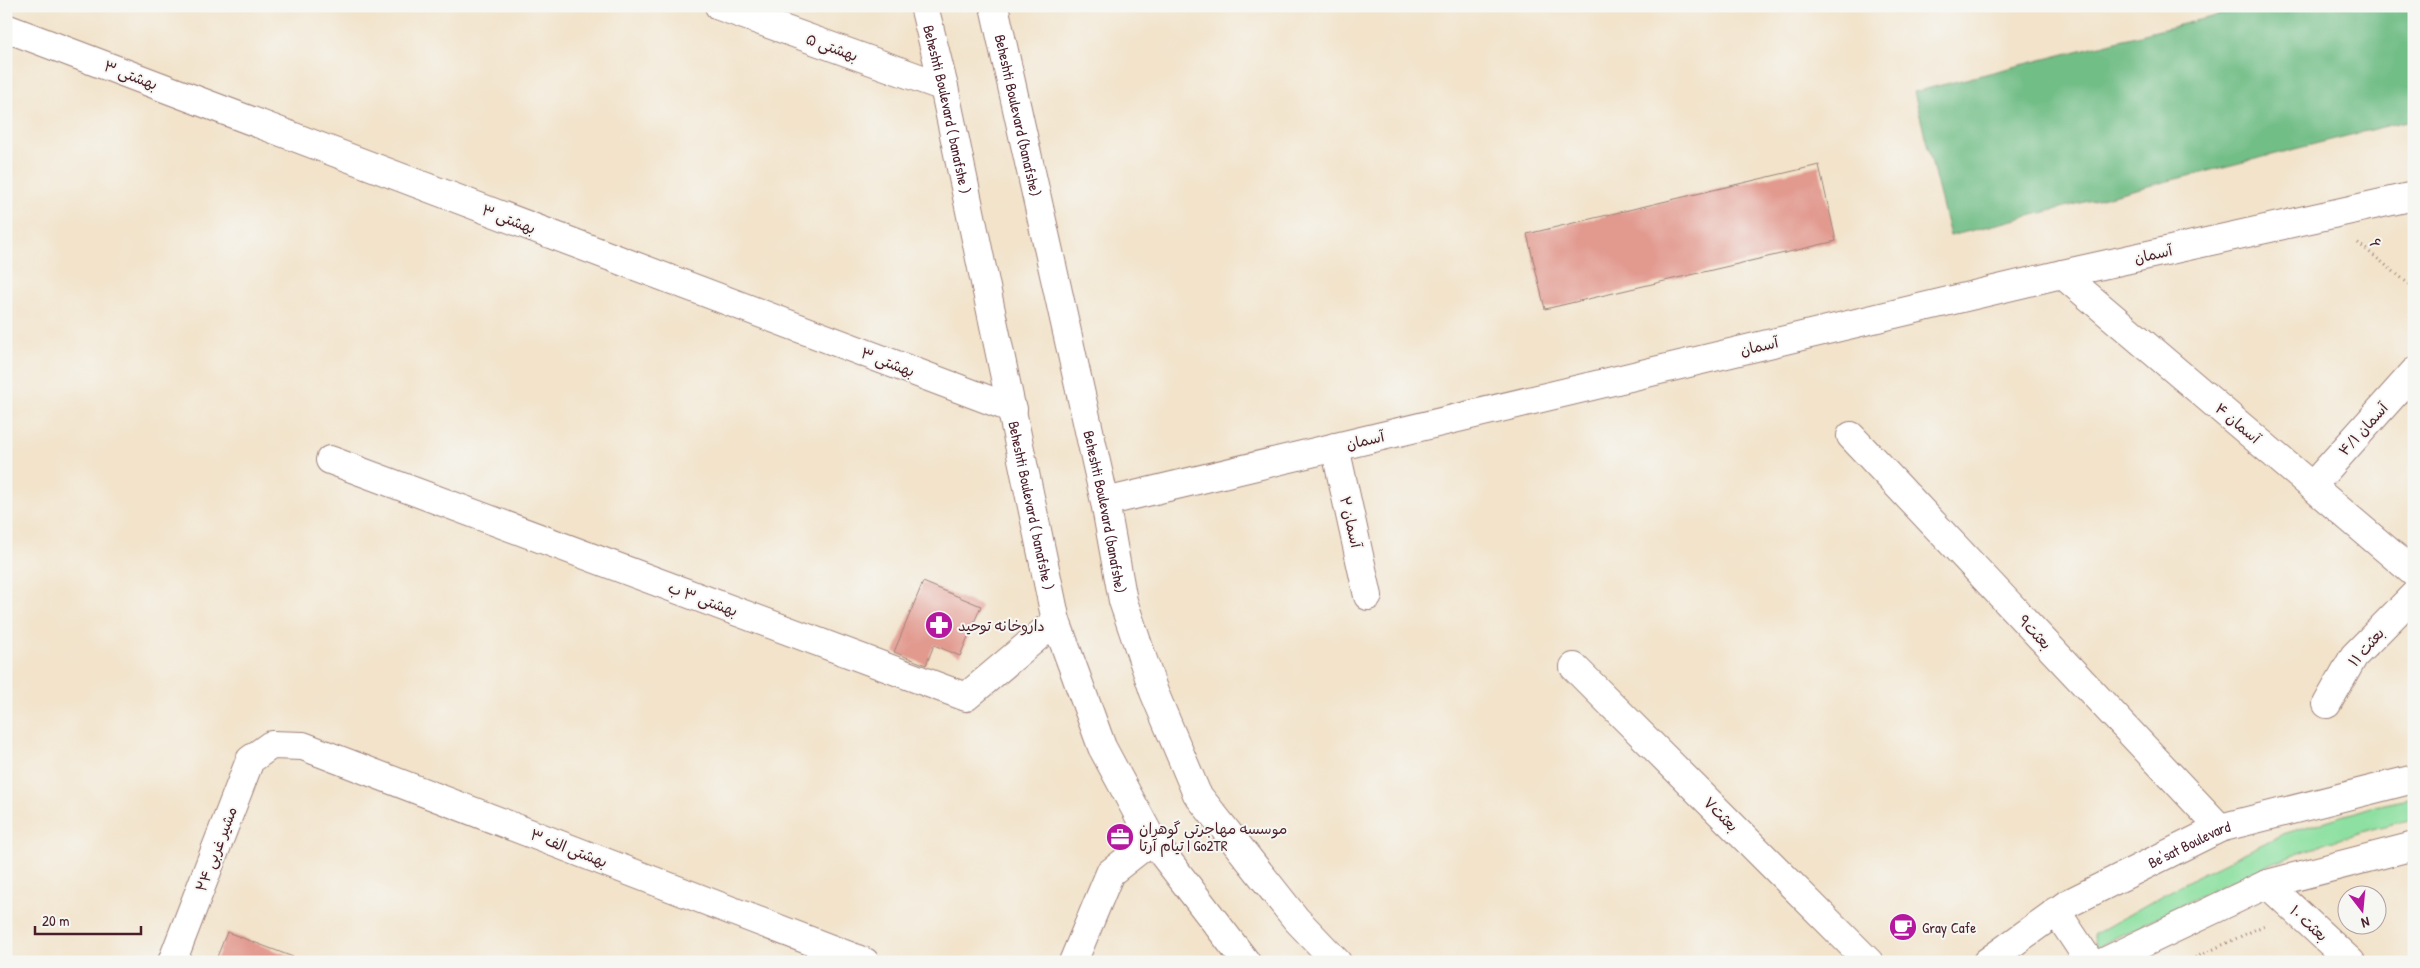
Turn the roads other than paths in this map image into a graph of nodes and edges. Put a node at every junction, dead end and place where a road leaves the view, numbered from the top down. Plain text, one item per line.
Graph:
1 (719, 6) edge
2 (924, 6) edge
3 (994, 6) edge
4 (6, 28) edge
5 (944, 87) junction
6 (2414, 196) edge
7 (2062, 274) junction
8 (2414, 372) edge
9 (1013, 409) junction
10 (1851, 436) dead end
11 (1335, 447) junction
12 (330, 460) dead end
13 (2312, 486) junction
14 (1105, 502) junction
15 (2414, 573) edge
16 (1368, 596) dead end
17 (2414, 596) edge
18 (1056, 621) junction
19 (1574, 667) dead end
20 (2327, 704) dead end
21 (271, 745) joint
22 (2414, 779) edge
23 (2220, 828) junction
24 (1152, 840) junction
25 (2414, 846) edge
26 (2267, 884) junction
27 (2056, 911) junction
28 (832, 956) edge
29 (172, 962) edge
30 (865, 962) edge
31 (1073, 962) edge
32 (1246, 962) edge
33 (1337, 962) edge
34 (1869, 962) edge
35 (1987, 962) edge
36 (2090, 962) edge
37 (2104, 962) edge
38 (2352, 962) edge

1 - 5 street, بهشتی ۵
2 - 5 street, Beheshti Boulevard ( banafshe )
3 - 14 street, Beheshti Boulevard (banafshe)
4 - 9 street, بهشتی ۳
5 - 9 street, Beheshti Boulevard ( banafshe )
6 - 7 street, آسمان
7 - 11 street, آسمان
7 - 13 street, ۴ آسمان
8 - 13 street, ۴/۱ آسمان
9 - 18 street, Beheshti Boulevard ( banafshe )
10 - 23 street, بعثت۹
11 - 14 street, آسمان
11 - 16 street, ۲ آسمان
12 - 18 street, بهشتی ۳ ب
13 - 15 street, ۴ آسمان
14 - 33 street, Beheshti Boulevard (banafshe)
17 - 20 street, ۱۱ بعثت
18 - 24 street, Beheshti Boulevard ( banafshe )
19 - 34 street, بعثت۷
21 - 28 street, بهشتی الف ۳
21 - 29 street, مشیر غربی ۲۴
22 - 23 street, Be'sat Boulevard
23 - 27 street, Be'sat Boulevard
24 - 31 street
24 - 32 street, Beheshti Boulevard ( banafshe )
25 - 26 street
26 - 37 street
26 - 38 street, ۱۰ بعثت
27 - 35 street, Be'sat Boulevard
27 - 36 street
28 - 30 street, بهشتی الف ۳

